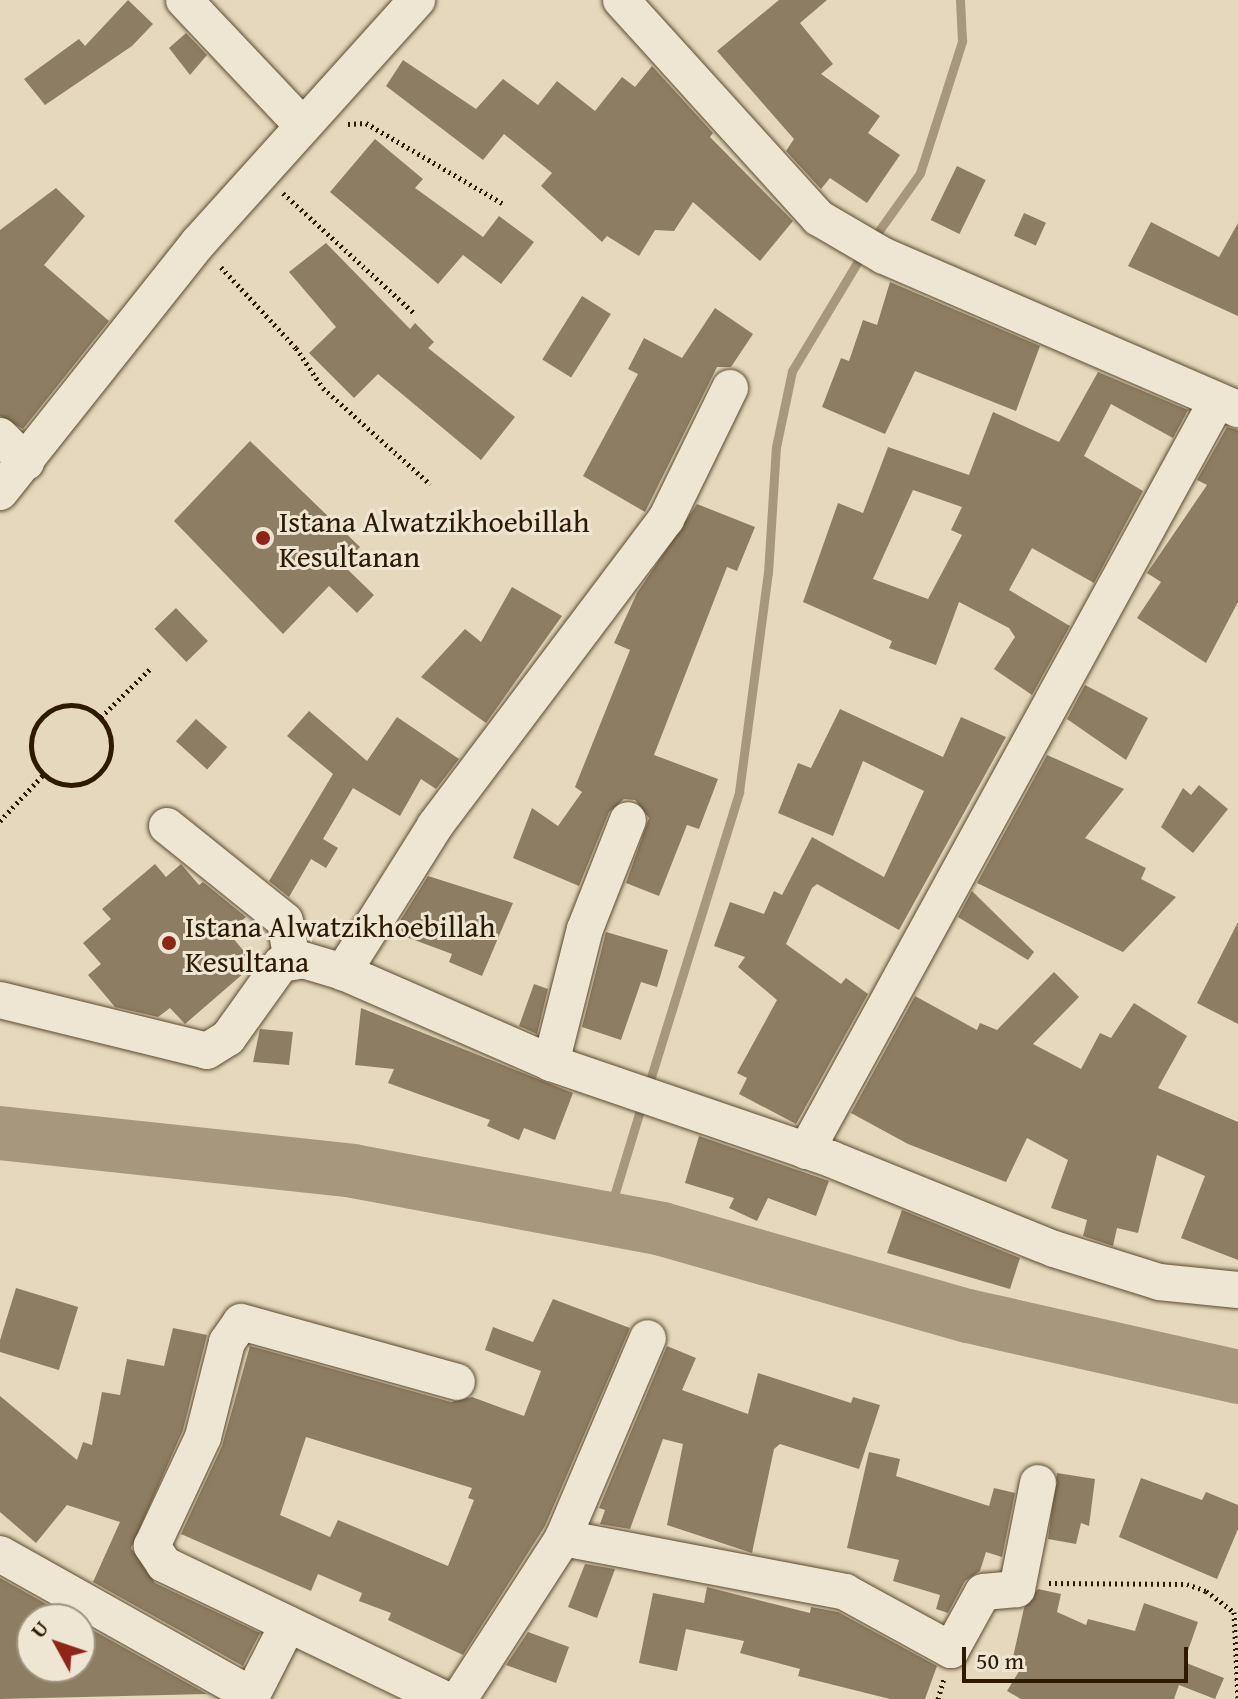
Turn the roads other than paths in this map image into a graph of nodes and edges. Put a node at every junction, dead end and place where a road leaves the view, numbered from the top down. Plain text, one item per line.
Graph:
1 (184, 0) edge
2 (417, 0) edge
3 (621, 0) edge
4 (303, 126) junction
5 (730, 388) dead end
6 (1228, 405) edge
7 (0, 436) edge
8 (26, 462) junction
9 (0, 492) edge
10 (628, 820) dead end
11 (167, 826) dead end
12 (292, 959) junction
13 (343, 972) junction
14 (0, 1000) edge
15 (551, 1063) junction
16 (806, 1151) junction
17 (1238, 1290) edge
18 (648, 1338) dead end
19 (457, 1382) dead end
20 (1038, 1483) dead end
21 (563, 1538) junction
22 (0, 1554) edge
23 (288, 1624) junction
24 (250, 1697) edge
25 (444, 1699) edge
26 (459, 1699) edge

1 - 4 street
2 - 4 street
3 - 6 street
4 - 8 street
5 - 13 street
6 - 16 street
7 - 8 street
8 - 9 street
10 - 15 street
11 - 12 street
12 - 13 street
12 - 14 street
13 - 15 street
15 - 16 street
16 - 17 street
18 - 21 street
19 - 23 street
20 - 21 street
21 - 26 street
22 - 24 street
23 - 24 street
23 - 25 street

